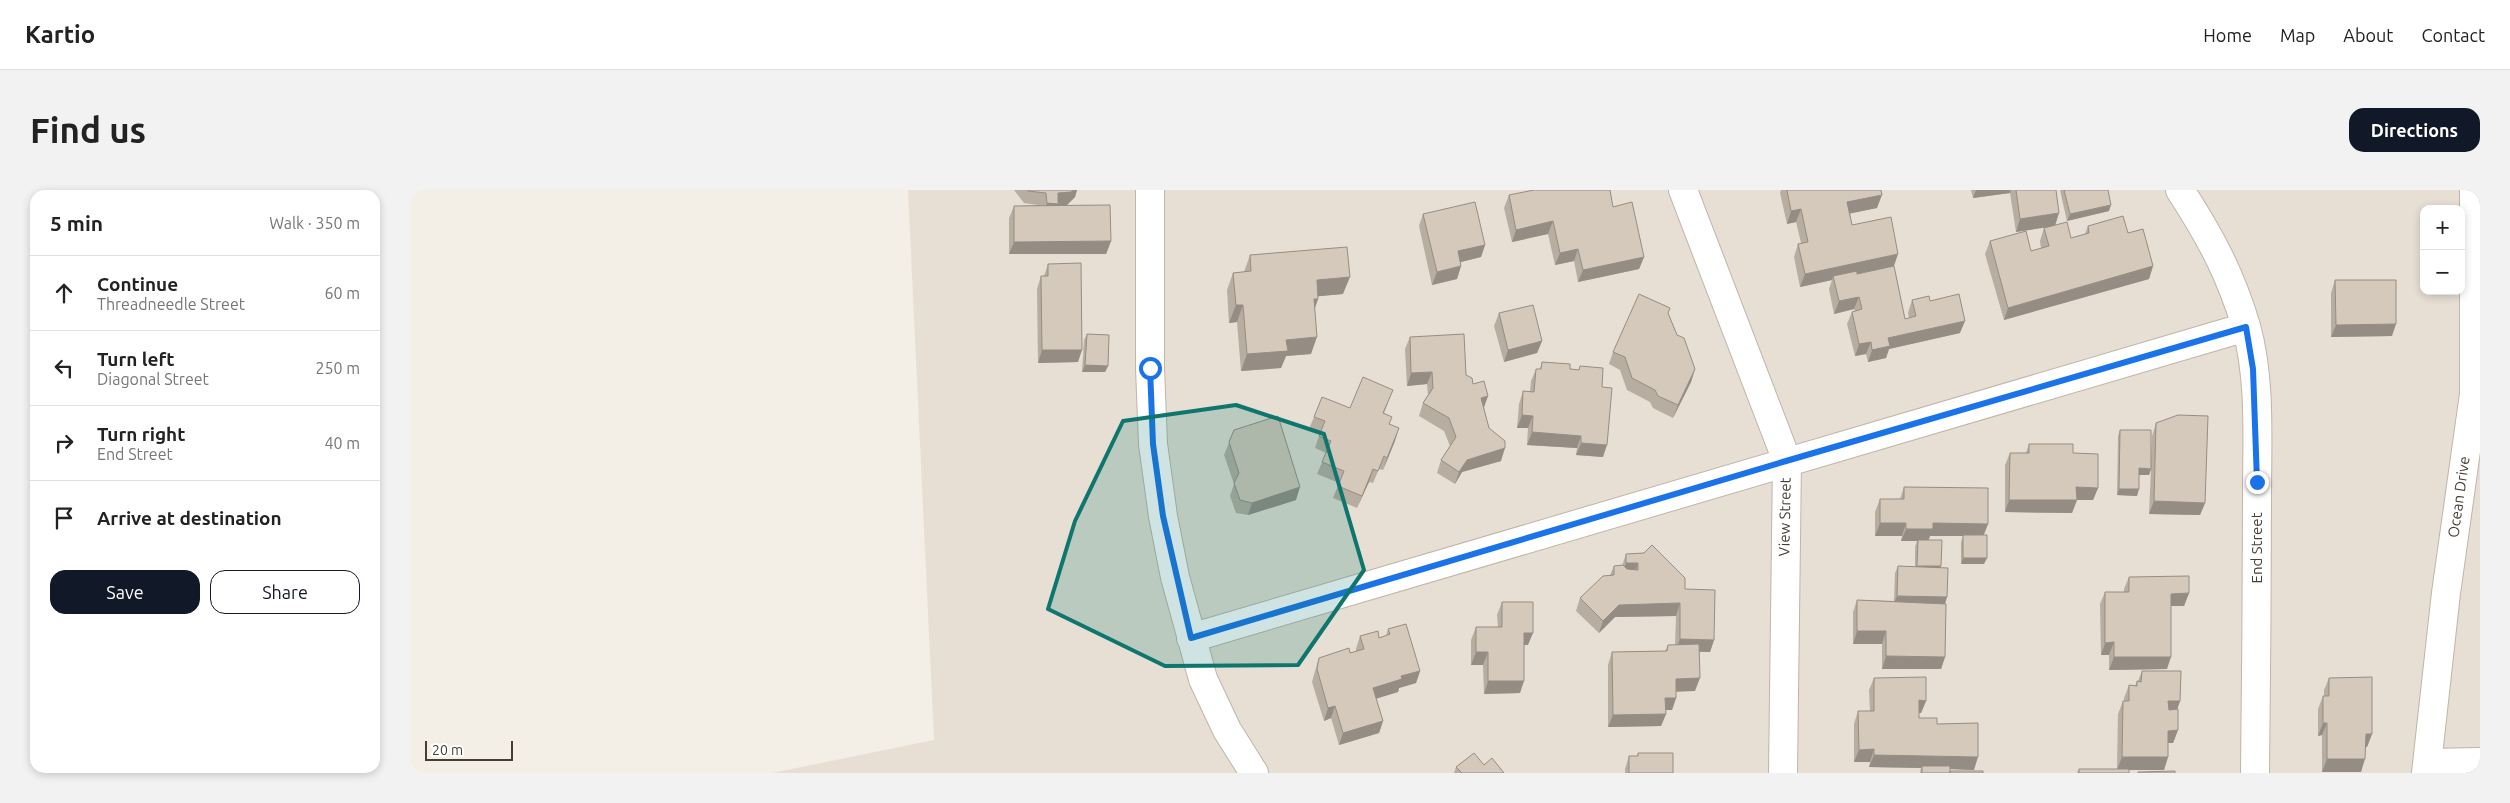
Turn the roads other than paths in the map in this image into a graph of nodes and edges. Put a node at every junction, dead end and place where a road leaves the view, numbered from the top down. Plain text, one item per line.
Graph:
1 (1150, 190) edge
2 (1683, 190) edge
3 (2180, 190) edge
4 (2474, 190) edge
5 (2246, 327) junction
6 (2477, 394) edge
7 (1786, 461) junction
8 (1191, 638) junction
9 (2480, 762) edge
10 (2427, 768) edge
11 (1254, 773) edge
12 (1783, 773) edge
13 (2255, 773) edge

1 - 8 street
2 - 7 street, View Street
3 - 5 street, End Street
4 - 6 street, Ocean Drive
5 - 7 street
5 - 13 street, End Street
6 - 10 street, Ocean Drive
7 - 8 street
7 - 12 street, View Street
8 - 11 street
9 - 10 street

